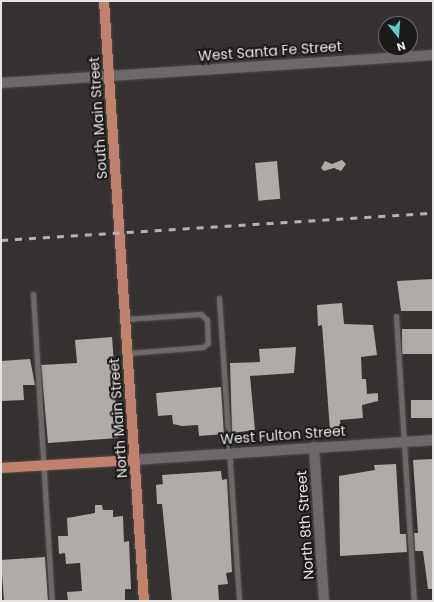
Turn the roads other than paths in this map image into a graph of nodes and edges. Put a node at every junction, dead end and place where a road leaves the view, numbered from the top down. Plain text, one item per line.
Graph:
1 (104, 1) edge
2 (433, 55) edge
3 (109, 76) junction
4 (1, 83) edge
5 (120, 233) joint
6 (33, 294) dead end
7 (219, 298) dead end
8 (396, 316) dead end
9 (126, 319) junction
10 (128, 353) junction
11 (433, 440) edge
12 (403, 442) junction
13 (314, 447) junction
14 (230, 453) junction
15 (134, 460) junction
16 (43, 466) junction
17 (1, 468) edge
18 (52, 601) edge
19 (144, 601) edge
20 (239, 601) edge
21 (324, 601) edge
22 (414, 601) edge

1 - 3 main road, South Main Street
2 - 3 street, West Santa Fe Street
3 - 4 street, West Santa Fe Street
3 - 5 main road, South Main Street
5 - 9 main road, North Main Street
6 - 16 lane
7 - 14 lane
8 - 12 lane
9 - 10 main road, North Main Street
9 - 10 lane
10 - 15 main road, North Main Street
11 - 12 street, West Fulton Street
12 - 13 street, West Fulton Street
12 - 22 lane
13 - 14 street, West Fulton Street
13 - 21 street, North 8th Street
14 - 15 street, West Fulton Street
14 - 20 lane
15 - 16 main road
15 - 19 main road, North Main Street
16 - 17 main road
16 - 18 lane

